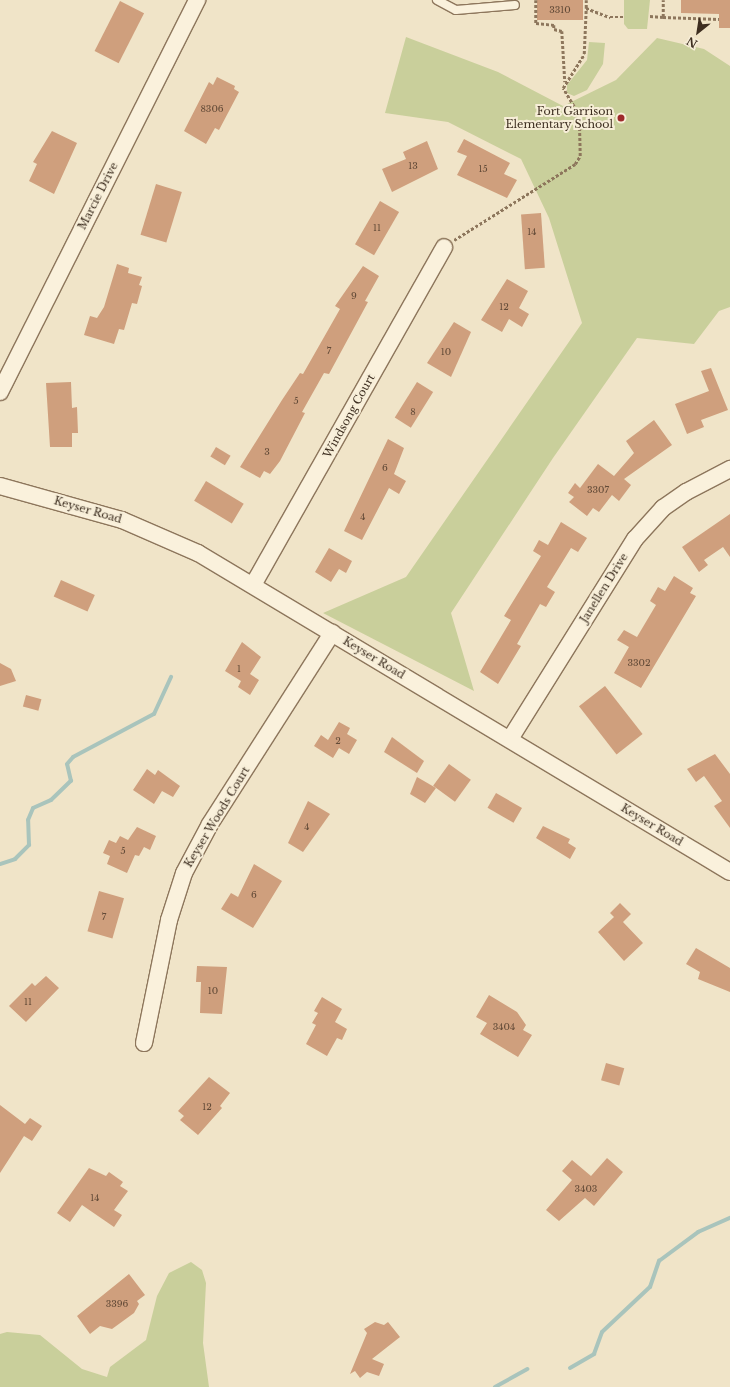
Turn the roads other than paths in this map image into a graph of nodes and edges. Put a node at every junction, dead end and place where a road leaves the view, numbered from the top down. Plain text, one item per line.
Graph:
1 (197, 0) edge
2 (437, 0) edge
3 (515, 5) dead end
4 (444, 247) road end
5 (0, 392) edge
6 (730, 469) edge
7 (0, 486) edge
8 (253, 586) junction
9 (332, 633) junction
10 (510, 739) junction
11 (730, 872) edge
12 (144, 1043) dead end

1 - 5 street, Marcie Drive
2 - 3 lane
4 - 8 street, Windsong Court
6 - 10 street, Janellen Drive
7 - 8 street, Keyser Road
8 - 9 street, Keyser Road
9 - 10 street, Keyser Road
9 - 12 street, Keyser Woods Court
10 - 11 street, Keyser Road

